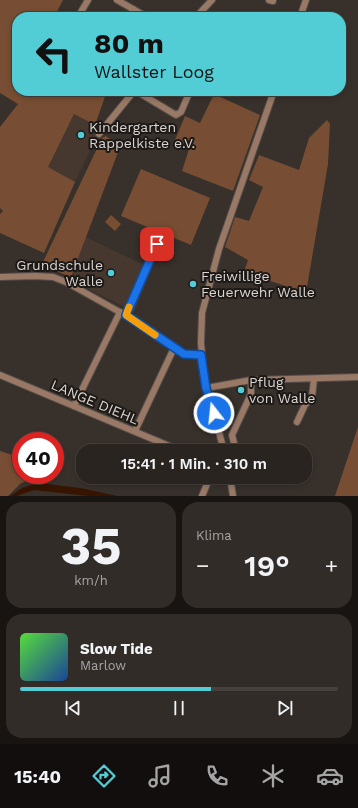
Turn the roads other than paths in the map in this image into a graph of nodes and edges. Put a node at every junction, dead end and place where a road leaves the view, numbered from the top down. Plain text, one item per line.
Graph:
1 (88, 0) edge
2 (118, 0) edge
3 (212, 0) edge
4 (306, 0) edge
5 (133, 9) junction
6 (81, 12) edge
7 (131, 12) edge
8 (138, 12) edge
9 (201, 12) edge
10 (302, 12) edge
11 (131, 96) edge
12 (144, 96) edge
13 (188, 96) edge
14 (272, 96) edge
15 (99, 134) dead end
16 (157, 244) dead end
17 (0, 277) edge
18 (123, 313) junction
19 (174, 348) junction
20 (201, 355) junction
21 (0, 375) edge
22 (358, 377) edge
23 (314, 379) junction
24 (250, 380) junction
25 (206, 388) junction
26 (74, 406) junction
27 (298, 422) dead end
28 (135, 431) junction
29 (165, 444) edge
30 (222, 444) edge
31 (234, 444) edge
32 (207, 484) edge
33 (231, 484) edge
34 (202, 496) edge
35 (233, 496) edge

1 - 6 street
2 - 5 street
3 - 9 street
4 - 10 street
5 - 7 street
5 - 8 street
11 - 15 street
12 - 13 street
14 - 20 street
16 - 18 street
17 - 18 street
18 - 19 street
18 - 26 street
19 - 20 street
19 - 28 street
20 - 25 street
21 - 26 street, LANGE DIEHL
22 - 23 street
23 - 24 street
23 - 27 street
24 - 25 street
24 - 31 street
25 - 30 street
26 - 28 street, LANGE DIEHL
28 - 29 street, LANGE DIEHL
32 - 34 street
33 - 35 street

